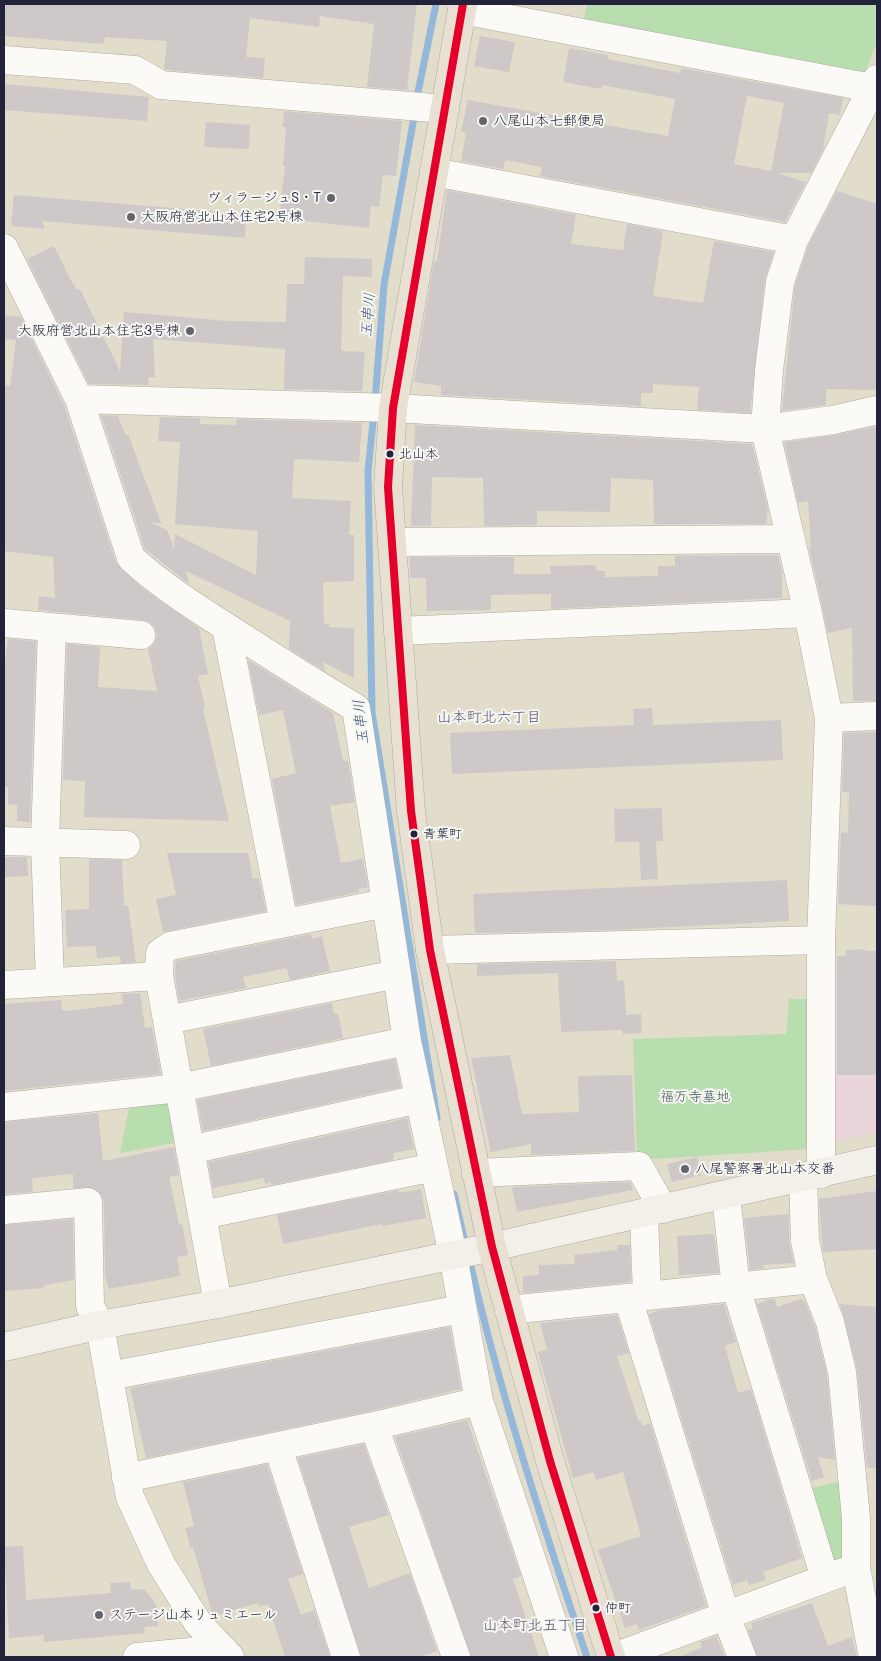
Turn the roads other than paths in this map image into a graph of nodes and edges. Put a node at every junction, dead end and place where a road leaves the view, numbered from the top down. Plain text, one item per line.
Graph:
1 (463, 7) edge
2 (4, 60) edge
3 (876, 86) edge
4 (424, 107) junction
5 (434, 172) junction
6 (794, 240) junction
7 (4, 248) edge
8 (79, 399) junction
9 (392, 408) junction
10 (877, 410) edge
11 (765, 429) junction
12 (791, 539) junction
13 (392, 542) junction
14 (808, 613) junction
15 (4, 624) edge
16 (226, 626) junction
17 (52, 628) junction
18 (398, 631) junction
19 (141, 635) dead end
20 (877, 716) edge
21 (829, 718) junction
22 (4, 841) edge
23 (45, 842) junction
24 (126, 846) dead end
25 (386, 903) junction
26 (284, 923) junction
27 (822, 940) junction
28 (430, 950) junction
29 (397, 974) junction
30 (159, 976) junction
31 (50, 982) junction
32 (4, 984) edge
33 (167, 1020) junction
34 (407, 1041) junction
35 (179, 1088) junction
36 (419, 1099) junction
37 (4, 1106) edge
38 (190, 1150) junction
39 (877, 1160) edge
40 (434, 1167) junction
41 (476, 1173) junction
42 (812, 1176) junction
43 (726, 1196) junction
44 (4, 1210) edge
45 (653, 1211) junction
46 (202, 1214) junction
47 (487, 1248) junction
48 (454, 1255) junction
49 (813, 1279) junction
50 (736, 1288) junction
51 (637, 1297) junction
52 (218, 1304) junction
53 (462, 1309) junction
54 (509, 1310) junction
55 (100, 1325) junction
56 (4, 1347) edge
57 (109, 1376) junction
58 (479, 1400) junction
59 (374, 1426) junction
60 (278, 1447) junction
61 (126, 1478) junction
62 (856, 1568) junction
63 (825, 1578) junction
64 (726, 1616) junction
65 (219, 1653) edge
66 (152, 1657) edge
67 (346, 1657) edge
68 (456, 1657) edge
69 (564, 1657) edge
70 (613, 1657) edge
71 (742, 1657) edge
72 (873, 1657) edge

1 - 3 street
1 - 4 main road
2 - 4 street
3 - 6 street
4 - 5 main road
5 - 6 street
5 - 9 main road
6 - 11 street
7 - 8 street
8 - 9 street
8 - 16 street
9 - 11 street
9 - 13 main road
10 - 11 street
11 - 12 street
12 - 13 street
12 - 14 street
13 - 18 main road
14 - 18 street
14 - 21 street
15 - 17 street
16 - 25 street
16 - 26 street
17 - 19 street
17 - 23 street
18 - 28 main road
20 - 21 street
21 - 27 street
22 - 23 street
23 - 24 street
23 - 31 street
25 - 26 street
25 - 29 street
26 - 30 street
27 - 28 street
27 - 42 street
28 - 41 main road
29 - 33 street
29 - 34 street
30 - 31 street
30 - 33 street
31 - 32 street
33 - 35 street
34 - 35 street
34 - 36 street
35 - 37 street
35 - 38 street
36 - 38 street
36 - 40 street
38 - 46 street
39 - 42 street
40 - 46 street
40 - 48 street
41 - 45 street
41 - 47 main road
42 - 43 street
42 - 49 street
43 - 45 street
43 - 50 street
44 - 55 street
45 - 47 street
45 - 51 street
46 - 52 street
47 - 48 street
47 - 54 main road
48 - 52 street
48 - 53 street
49 - 50 street
49 - 62 street
50 - 51 street
50 - 63 street
51 - 54 street
51 - 64 street
52 - 55 street
53 - 57 street
53 - 58 street
54 - 70 main road
55 - 56 street
55 - 57 street
57 - 61 street
58 - 59 street
58 - 69 street
59 - 60 street
59 - 68 street
60 - 61 street
60 - 67 street
61 - 65 street
62 - 63 street
62 - 72 street
63 - 64 street
64 - 70 street
64 - 71 street
65 - 66 street

